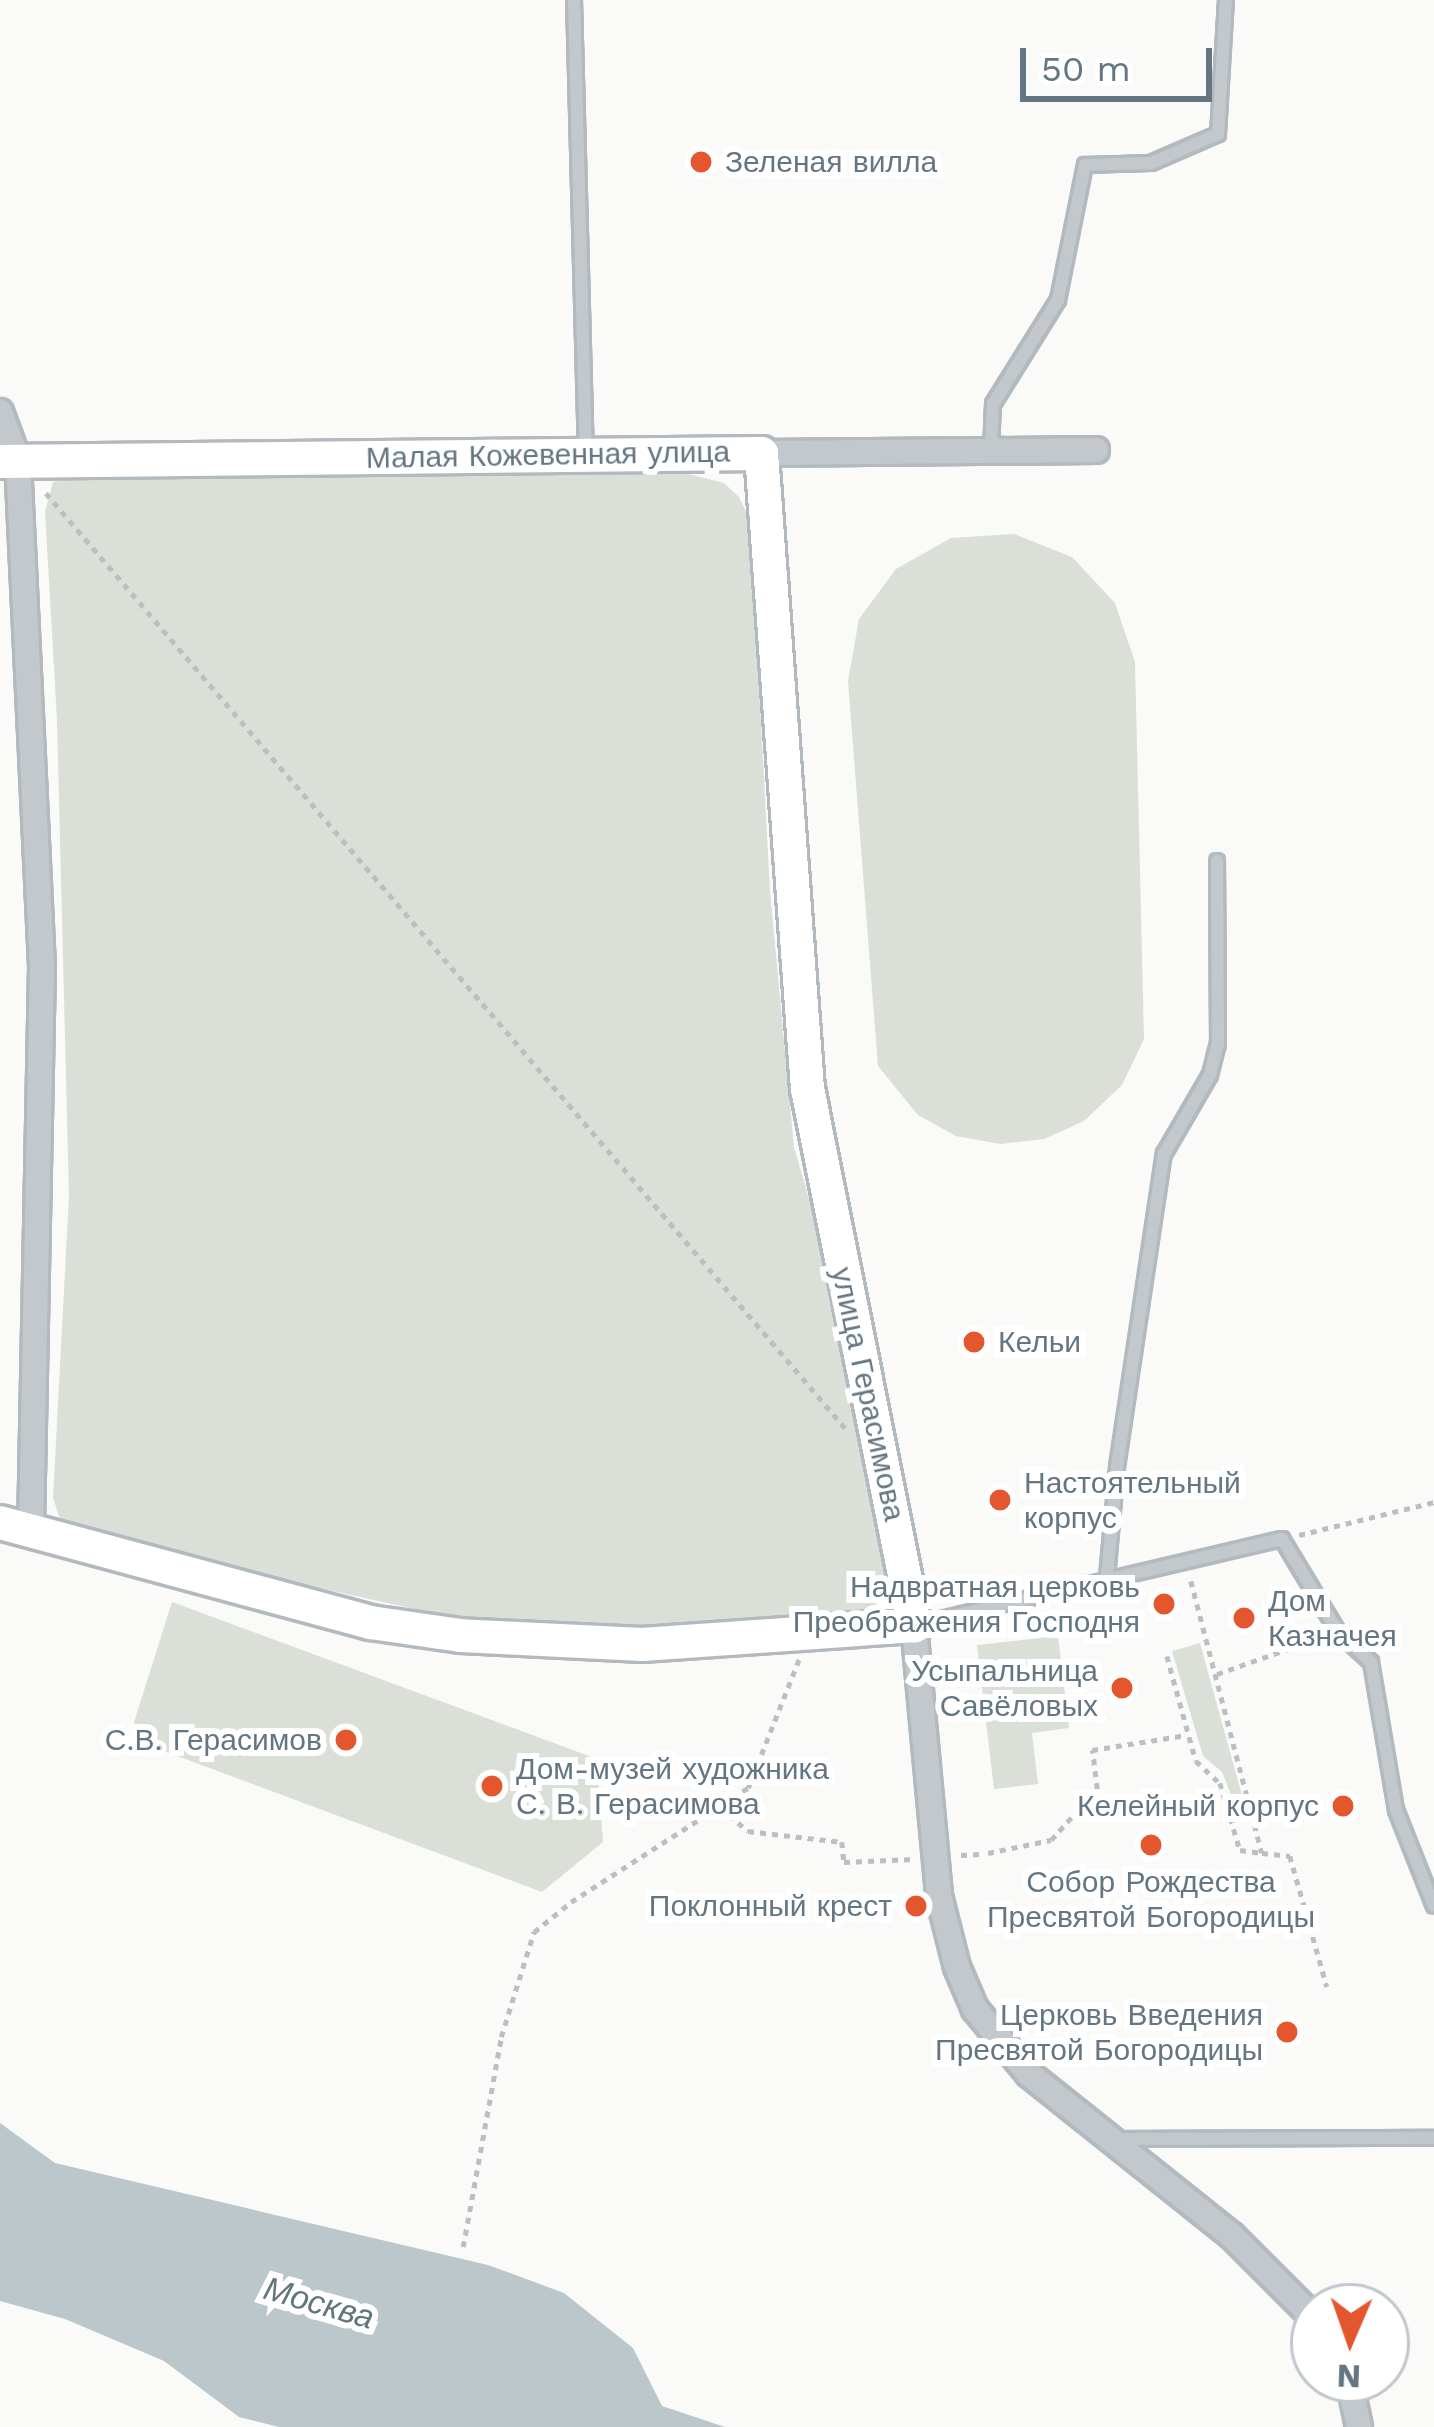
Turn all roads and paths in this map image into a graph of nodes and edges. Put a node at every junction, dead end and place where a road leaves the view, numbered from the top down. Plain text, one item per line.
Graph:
1 (574, 0) edge
2 (1226, 0) edge
3 (0, 412) edge
4 (1096, 449) dead end
5 (991, 451) junction
6 (761, 453) junction
7 (586, 454) junction
8 (9, 461) edge
9 (1217, 861) dead end
10 (883, 1460) junction
11 (1434, 1502) edge
12 (15, 1526) edge
13 (1282, 1539) junction
14 (1184, 1558) junction
15 (1107, 1577) junction
16 (914, 1625) junction
17 (1338, 1632) junction
18 (800, 1635) junction
19 (1167, 1656) dead end
20 (1217, 1674) junction
21 (1187, 1736) junction
22 (720, 1807) junction
23 (988, 1853) dead end
24 (1262, 1853) junction
25 (894, 1860) dead end
26 (1434, 1906) edge
27 (1327, 1987) dead end
28 (1434, 2138) edge
29 (1104, 2139) junction
30 (463, 2247) dead end
31 (1290, 2294) edge

1 - 7 lane
2 - 5 lane
3 - 8 street
4 - 5 street, Малая Кожевенная улица
5 - 6 street, Малая Кожевенная улица
6 - 7 street, Малая Кожевенная улица
6 - 10 street, улица Герасимова
7 - 8 street, Малая Кожевенная улица
8 - 10 path
8 - 12 street
9 - 15 lane
10 - 16 street, улица Герасимова
11 - 13 path
12 - 18 street
13 - 14 lane
13 - 17 lane
14 - 15 lane
14 - 20 path
15 - 16 lane
16 - 18 street
16 - 29 street
17 - 20 path
17 - 26 lane
18 - 22 path
19 - 21 path
20 - 24 path
21 - 23 path
21 - 24 path
22 - 25 path
22 - 30 path
24 - 27 path
28 - 29 lane
29 - 31 street

